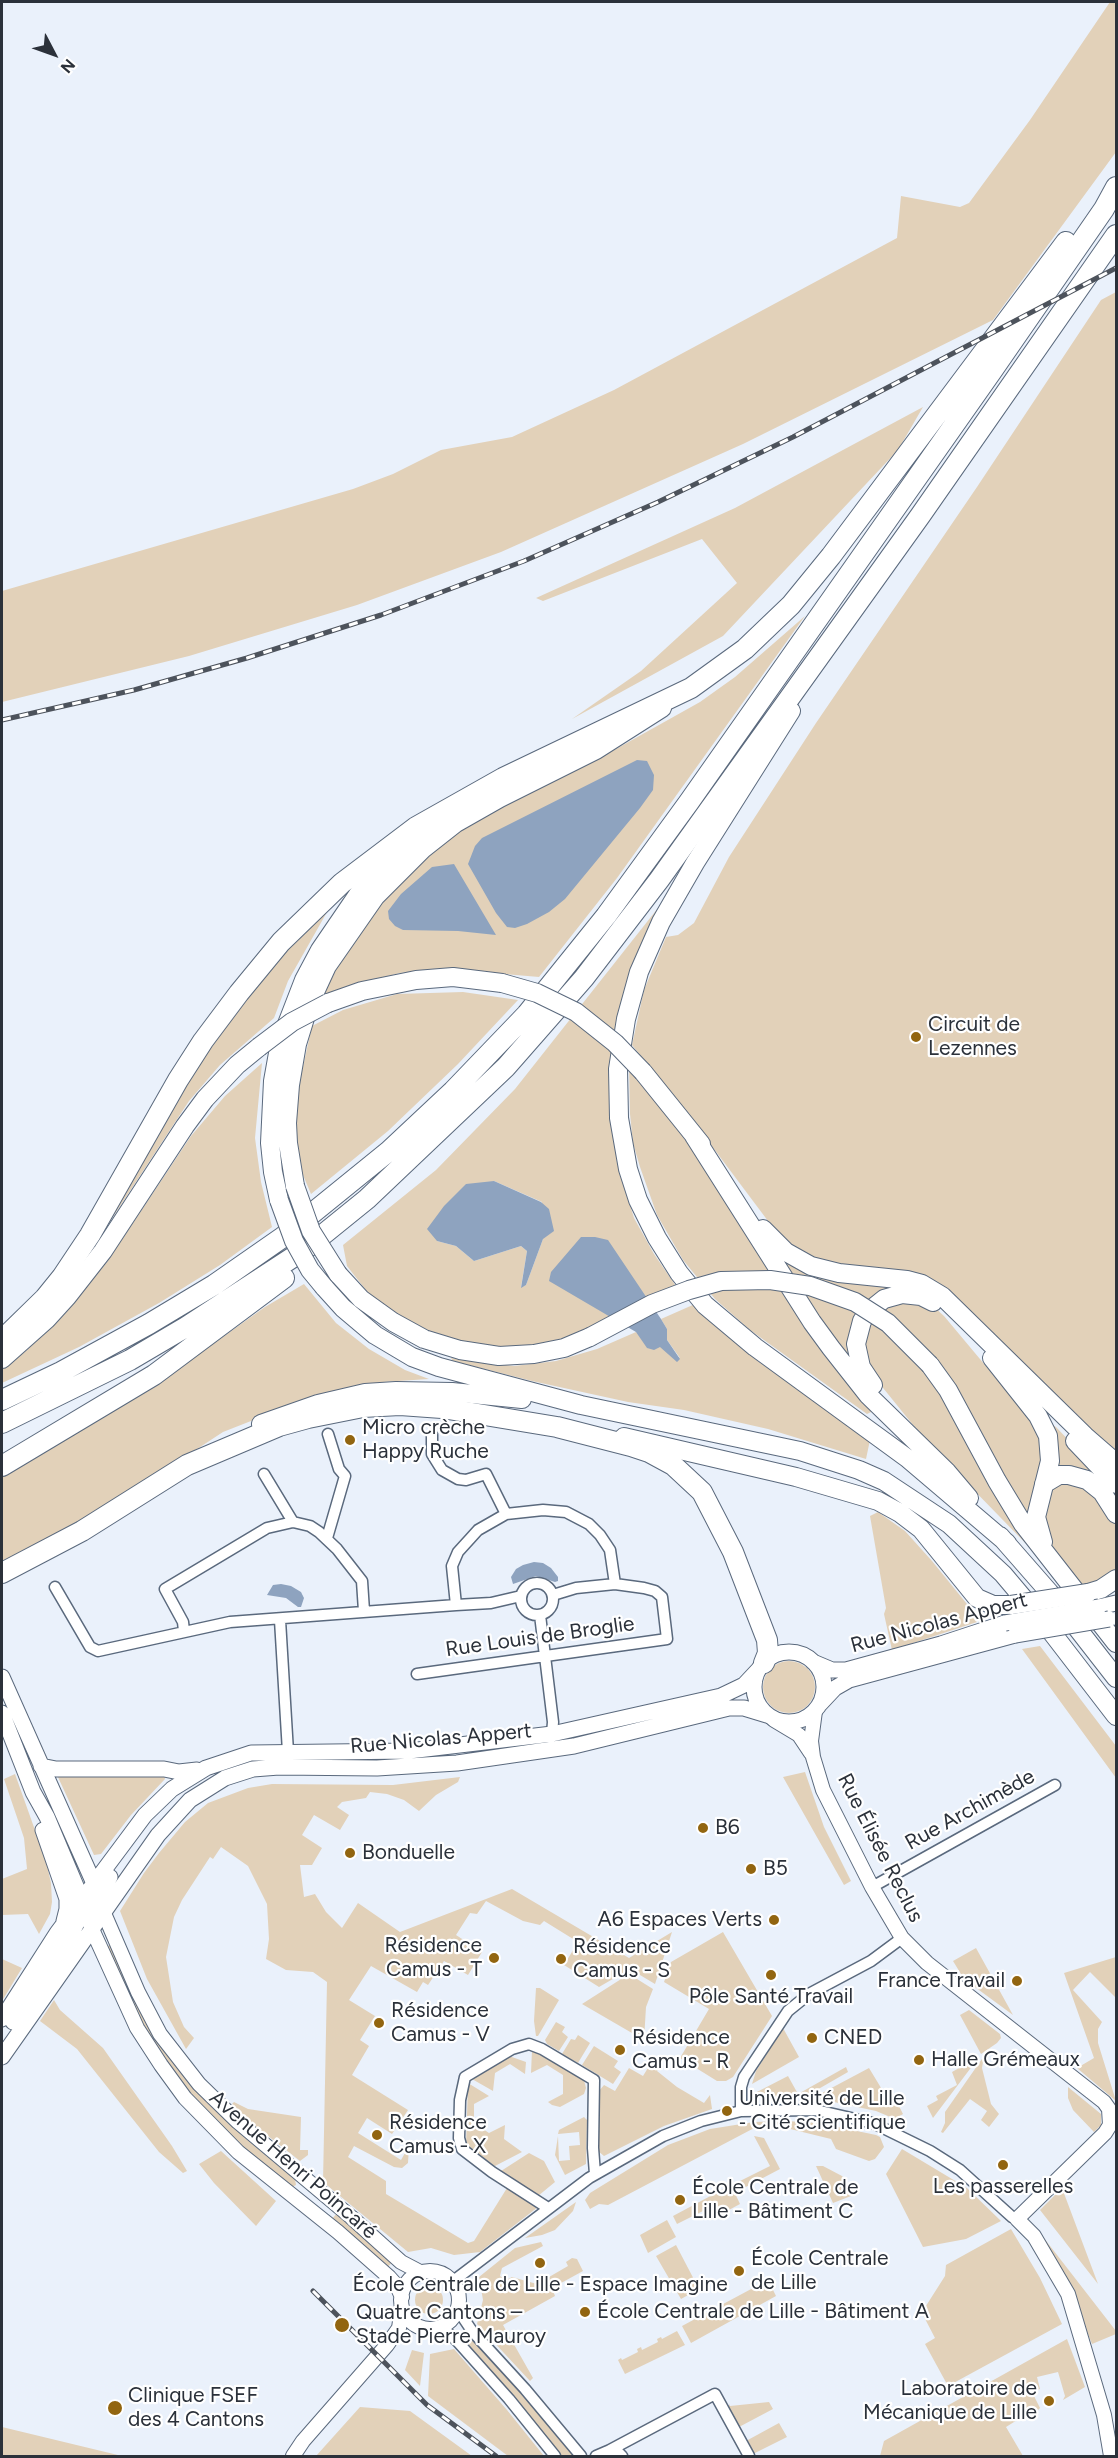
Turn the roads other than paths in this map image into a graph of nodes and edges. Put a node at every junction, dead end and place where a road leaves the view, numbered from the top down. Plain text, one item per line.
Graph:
1 (1116, 178) edge
2 (1116, 187) edge
3 (1116, 235) edge
4 (920, 516) junction
5 (691, 688) junction
6 (506, 1067) junction
7 (694, 1136) junction
8 (2, 1340) edge
9 (987, 1352) junction
10 (2, 1359) edge
11 (2, 1400) edge
12 (581, 1405) junction
13 (2, 1423) edge
14 (557, 1427) junction
15 (328, 1434) dead end
16 (432, 1435) dead end
17 (1085, 1436) junction
18 (916, 1442) junction
19 (1116, 1463) edge
20 (187, 1465) junction
21 (2, 1466) edge
22 (1116, 1472) edge
23 (264, 1474) dead end
24 (1044, 1484) junction
25 (1116, 1484) edge
26 (506, 1514) junction
27 (1116, 1514) edge
28 (293, 1522) junction
29 (82, 1530) junction
30 (327, 1538) junction
31 (1007, 1543) junction
32 (2, 1573) edge
33 (1116, 1579) edge
34 (1067, 1581) junction
35 (2, 1582) edge
36 (615, 1584) junction
37 (55, 1587) dead end
38 (553, 1594) junction
39 (521, 1596) junction
40 (1116, 1603) edge
41 (456, 1605) junction
42 (1103, 1609) edge
43 (364, 1611) junction
44 (540, 1615) junction
45 (280, 1620) junction
46 (1011, 1621) junction
47 (184, 1631) junction
48 (1116, 1643) edge
49 (544, 1656) junction
50 (810, 1660) junction
51 (761, 1666) junction
52 (417, 1674) dead end
53 (2, 1677) edge
54 (1116, 1678) edge
55 (817, 1707) junction
56 (2, 1713) edge
57 (1116, 1716) edge
58 (771, 1717) junction
59 (552, 1734) junction
60 (265, 1752) junction
61 (288, 1752) junction
62 (813, 1757) junction
63 (41, 1766) junction
64 (206, 1768) junction
65 (1055, 1785) dead end
66 (33, 1792) junction
67 (872, 1887) junction
68 (96, 1889) junction
69 (84, 1904) junction
70 (104, 1911) junction
71 (91, 1927) junction
72 (902, 1938) junction
73 (59, 1946) junction
74 (37, 1986) junction
75 (2, 2019) edge
76 (2, 2040) edge
77 (2, 2057) edge
78 (741, 2110) junction
79 (595, 2174) junction
80 (548, 2208) junction
81 (1017, 2219) junction
82 (422, 2273) junction
83 (452, 2282) junction
84 (402, 2303) junction
85 (458, 2306) junction
86 (427, 2328) junction
87 (387, 2345) junction
88 (610, 2450) junction
89 (293, 2457) edge
90 (555, 2457) edge
91 (581, 2457) edge
92 (596, 2457) edge
93 (622, 2457) edge
94 (749, 2457) edge
95 (1111, 2457) edge

1 - 5 highway
2 - 11 highway
3 - 4 highway
4 - 6 highway
4 - 31 highway
5 - 8 highway
5 - 12 highway, bridge
5 - 34 highway, bridge
6 - 13 highway
6 - 21 highway
7 - 10 highway, bridge
7 - 17 highway
7 - 18 highway
9 - 18 highway
9 - 24 highway
9 - 25 highway
12 - 20 highway
12 - 57 highway
14 - 20 highway
14 - 46 highway
14 - 51 highway
15 - 30 street
16 - 26 street
17 - 19 highway
17 - 22 highway
18 - 31 highway
20 - 29 highway
23 - 28 street
24 - 27 highway
24 - 34 highway
26 - 36 street
26 - 41 street
28 - 30 street
28 - 47 street
29 - 32 highway
29 - 35 highway
30 - 43 street
31 - 54 highway
33 - 42 highway
34 - 48 highway
36 - 38 street
36 - 49 street, Rue Louis de Broglie
37 - 47 street
38 - 39 street
38 - 44 street
39 - 41 street
39 - 44 street
40 - 42 main road, Rue Nicolas Appert
41 - 43 street
42 - 46 highway, bridge
42 - 46 main road, Rue Nicolas Appert, bridge
43 - 45 street
44 - 49 street
45 - 47 street
45 - 61 street
46 - 50 main road, Rue Nicolas Appert
46 - 55 main road, Rue Nicolas Appert
49 - 52 street, Rue Louis de Broglie
49 - 59 street
50 - 51 main road
50 - 55 main road
51 - 58 main road
51 - 59 main road, Rue Nicolas Appert
53 - 63 main road
55 - 58 main road
55 - 62 street, Rue Élisée Reclus
56 - 66 main road
58 - 62 street, Rue Élisée Reclus
58 - 70 main road, Rue Nicolas Appert
59 - 61 main road, Rue Nicolas Appert
60 - 61 main road, Rue Nicolas Appert
60 - 64 main road, Rue Nicolas Appert
60 - 68 main road, Rue Nicolas Appert
62 - 67 street, Rue Élisée Reclus
63 - 64 main road
63 - 68 main road
64 - 68 main road, Rue Nicolas Appert
65 - 67 street, Rue Archimède
66 - 69 main road, Avenue Henri Poincaré
66 - 73 main road
67 - 72 street, Rue Élisée Reclus
68 - 69 main road
68 - 70 main road
68 - 71 main road, Rue Nicolas Appert
69 - 71 main road, Avenue Henri Poincaré
69 - 73 main road
70 - 71 main road, Rue Nicolas Appert
70 - 82 street, Avenue Henri Poincaré
71 - 73 main road, Rue Nicolas Appert
71 - 84 street, Avenue Henri Poincaré
72 - 78 street
72 - 81 street, Rue Élisée Reclus
73 - 74 main road
73 - 74 main road
74 - 75 main road
74 - 76 main road
74 - 77 main road
78 - 79 street
78 - 81 street
79 - 80 street
79 - 80 street
80 - 83 street
81 - 95 street
82 - 83 street
82 - 84 street
83 - 85 street
84 - 86 street
84 - 87 street
85 - 86 street
85 - 91 street
86 - 87 street
86 - 90 street
87 - 89 street
88 - 92 street
88 - 93 street
88 - 94 street

